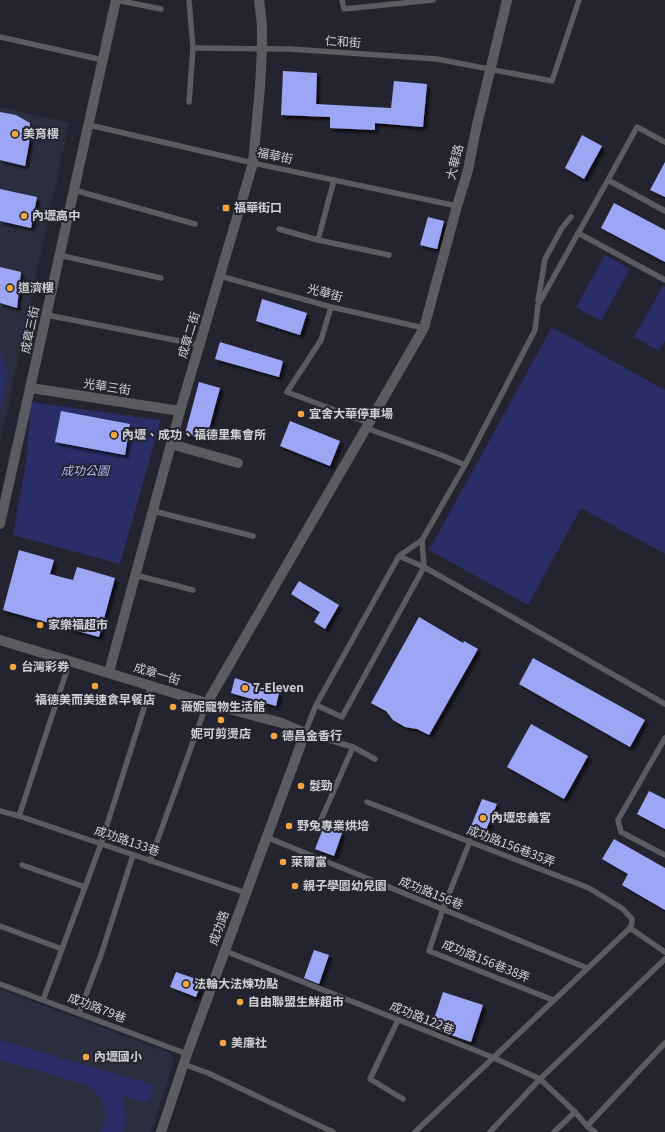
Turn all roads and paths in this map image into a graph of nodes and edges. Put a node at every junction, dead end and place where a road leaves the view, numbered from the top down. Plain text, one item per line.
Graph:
1 (116, 0) edge
2 (189, 0) edge
3 (259, 0) edge
4 (342, 0) edge
5 (433, 0) edge
6 (507, 0) edge
7 (579, 0) edge
8 (162, 9) dead end
9 (0, 37) edge
10 (193, 48) junction
11 (262, 49) junction
12 (103, 60) junction
13 (490, 70) junction
14 (189, 102) dead end
15 (89, 125) junction
16 (665, 142) edge
17 (253, 163) junction
18 (334, 180) junction
19 (608, 180) junction
20 (74, 190) junction
21 (457, 206) junction
22 (665, 211) edge
23 (571, 217) dead end
24 (195, 224) dead end
25 (279, 229) dead end
26 (578, 233) junction
27 (318, 240) junction
28 (59, 255) junction
29 (389, 255) dead end
30 (220, 276) junction
31 (161, 278) dead end
32 (665, 280) edge
33 (538, 305) junction
34 (331, 307) junction
35 (47, 315) junction
36 (424, 328) junction
37 (200, 345) junction
38 (31, 388) junction
39 (180, 411) junction
40 (368, 426) junction
41 (171, 444) junction
42 (238, 463) dead end
43 (465, 465) junction
44 (153, 511) junction
45 (0, 524) edge
46 (253, 536) dead end
47 (422, 540) junction
48 (399, 556) junction
49 (424, 567) junction
50 (135, 575) junction
51 (193, 590) dead end
52 (0, 640) edge
53 (70, 661) junction
54 (109, 672) junction
55 (151, 686) junction
56 (207, 703) junction
57 (665, 704) edge
58 (316, 705) junction
59 (305, 733) junction
60 (665, 738) edge
61 (353, 747) junction
62 (375, 759) dead end
63 (367, 802) dead end
64 (0, 811) edge
65 (19, 816) junction
66 (320, 822) dead end
67 (266, 837) junction
68 (470, 841) junction
69 (101, 844) junction
70 (133, 855) junction
71 (665, 855) edge
72 (150, 861) junction
73 (22, 865) dead end
74 (85, 887) junction
75 (246, 894) junction
76 (443, 909) junction
77 (0, 926) edge
78 (630, 928) junction
79 (62, 949) junction
80 (225, 951) junction
81 (665, 952) edge
82 (665, 959) edge
83 (587, 968) junction
84 (0, 984) edge
85 (44, 1000) junction
86 (553, 1000) junction
87 (79, 1013) junction
88 (398, 1020) junction
89 (665, 1043) edge
90 (187, 1054) junction
91 (492, 1057) junction
92 (183, 1064) junction
93 (540, 1079) junction
94 (403, 1099) dead end
95 (575, 1112) junction
96 (587, 1126) junction
97 (162, 1132) edge
98 (333, 1132) edge
99 (415, 1132) edge
100 (490, 1132) edge
101 (554, 1132) edge
102 (595, 1132) edge

1 - 8 lane
1 - 12 street, 成章三街
2 - 10 lane
3 - 11 street, 成章二街
4 - 5 lane
6 - 13 street, 大華路
7 - 13 lane, 仁和街
9 - 12 lane
10 - 11 lane, 仁和街
10 - 14 lane
11 - 13 lane, 仁和街
11 - 17 street, 成章二街
12 - 15 street, 成章三街
13 - 21 street, 大華路
15 - 17 lane, 福華街
15 - 20 street, 成章三街
16 - 19 lane
17 - 18 lane, 福華街
17 - 30 street, 成章二街
18 - 21 lane, 福華街
18 - 27 lane
19 - 22 lane
19 - 26 lane
20 - 24 lane
20 - 28 street, 成章三街
21 - 36 street, 大華路
23 - 33 lane
25 - 27 lane
26 - 32 lane
26 - 33 lane
27 - 29 lane
28 - 31 lane
28 - 35 street, 成章三街
30 - 34 lane, 光華街
30 - 37 street, 成章二街
33 - 43 lane
34 - 36 lane, 光華街
34 - 40 lane
35 - 37 lane
35 - 38 street, 成章三街
36 - 40 street, 大華路
37 - 39 street, 成章二街
38 - 39 street, 光華三街
38 - 45 street, 成章三街
39 - 41 street, 成章二街
40 - 43 lane
40 - 56 street, 大華路
41 - 42 street
41 - 44 street, 成章二街
43 - 47 lane
44 - 46 lane
44 - 50 street, 成章二街
47 - 48 lane
47 - 49 lane
48 - 49 lane
48 - 58 lane
49 - 57 lane
49 - 58 lane
50 - 51 lane
50 - 54 street, 成章二街
52 - 53 street, 成章一街
53 - 54 street, 成章一街
53 - 65 lane
54 - 55 street, 成章一街
55 - 56 street, 成章一街
55 - 69 lane
56 - 59 street, 成章一街
56 - 72 lane
58 - 59 lane
59 - 61 lane
59 - 67 street, 成功路
60 - 71 lane
61 - 62 lane
61 - 66 lane
63 - 68 lane, 成功路156巷35弄
64 - 65 lane, 成功路133巷
65 - 69 lane, 成功路133巷
67 - 75 street, 成功路
67 - 76 lane, 成功路156巷
68 - 76 lane, 成功路156巷38弄
68 - 78 lane, 成功路156巷35弄
69 - 70 lane, 成功路133巷
69 - 74 lane
70 - 72 lane, 成功路133巷
70 - 87 lane
72 - 75 lane, 成功路133巷
73 - 74 lane
74 - 79 lane
75 - 80 street, 成功路
76 - 83 lane, 成功路156巷
76 - 86 lane, 成功路156巷38弄
77 - 79 lane
78 - 81 lane
78 - 83 lane
79 - 85 lane
80 - 88 lane, 成功路122巷
80 - 90 street, 成功路
82 - 93 lane
83 - 86 lane
84 - 85 lane, 成功路79巷
85 - 87 lane, 成功路79巷
86 - 91 lane
87 - 90 lane, 成功路79巷
88 - 91 lane, 成功路122巷
88 - 94 lane
89 - 96 lane
90 - 92 street, 成功路
91 - 93 lane, 成功路122巷
91 - 99 lane
92 - 97 street, 成功路
92 - 98 lane
93 - 95 lane, 成功路122巷
93 - 100 lane
95 - 96 lane, 成功路122巷
95 - 101 lane
96 - 102 lane, 成功路122巷

